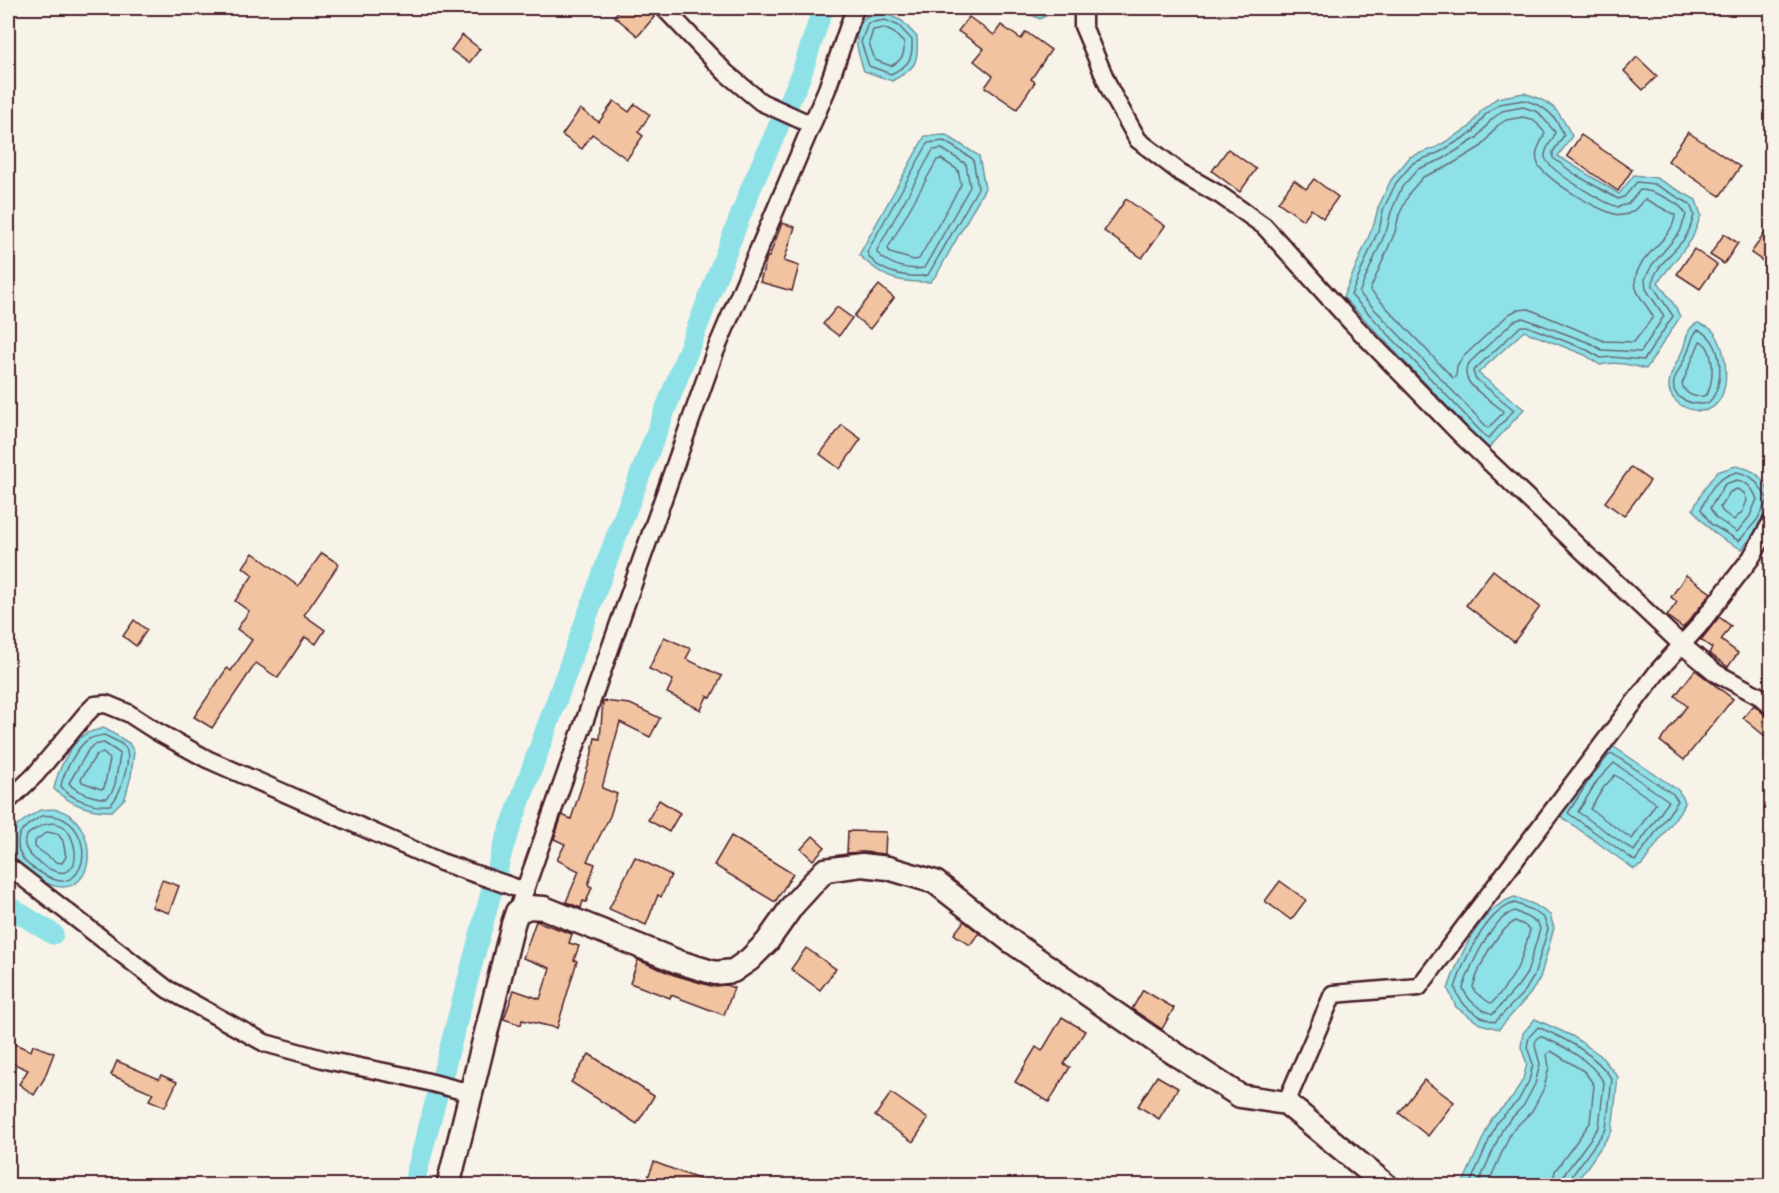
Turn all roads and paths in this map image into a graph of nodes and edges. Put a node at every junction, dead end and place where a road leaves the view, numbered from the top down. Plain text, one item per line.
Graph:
1 (664, 8) edge
2 (855, 8) edge
3 (1083, 8) edge
4 (812, 125) junction
5 (1772, 521) edge
6 (1682, 645) junction
7 (1772, 707) edge
8 (8, 801) edge
9 (8, 866) edge
10 (521, 901) junction
11 (471, 1093) junction
12 (1286, 1103) junction
13 (448, 1185) edge
14 (1387, 1185) edge

1 - 4 street
2 - 4 street
3 - 6 street
4 - 10 street
5 - 6 street
6 - 7 street
6 - 12 street
8 - 10 street
9 - 11 street
10 - 11 street
10 - 12 street
11 - 13 street
12 - 14 street

